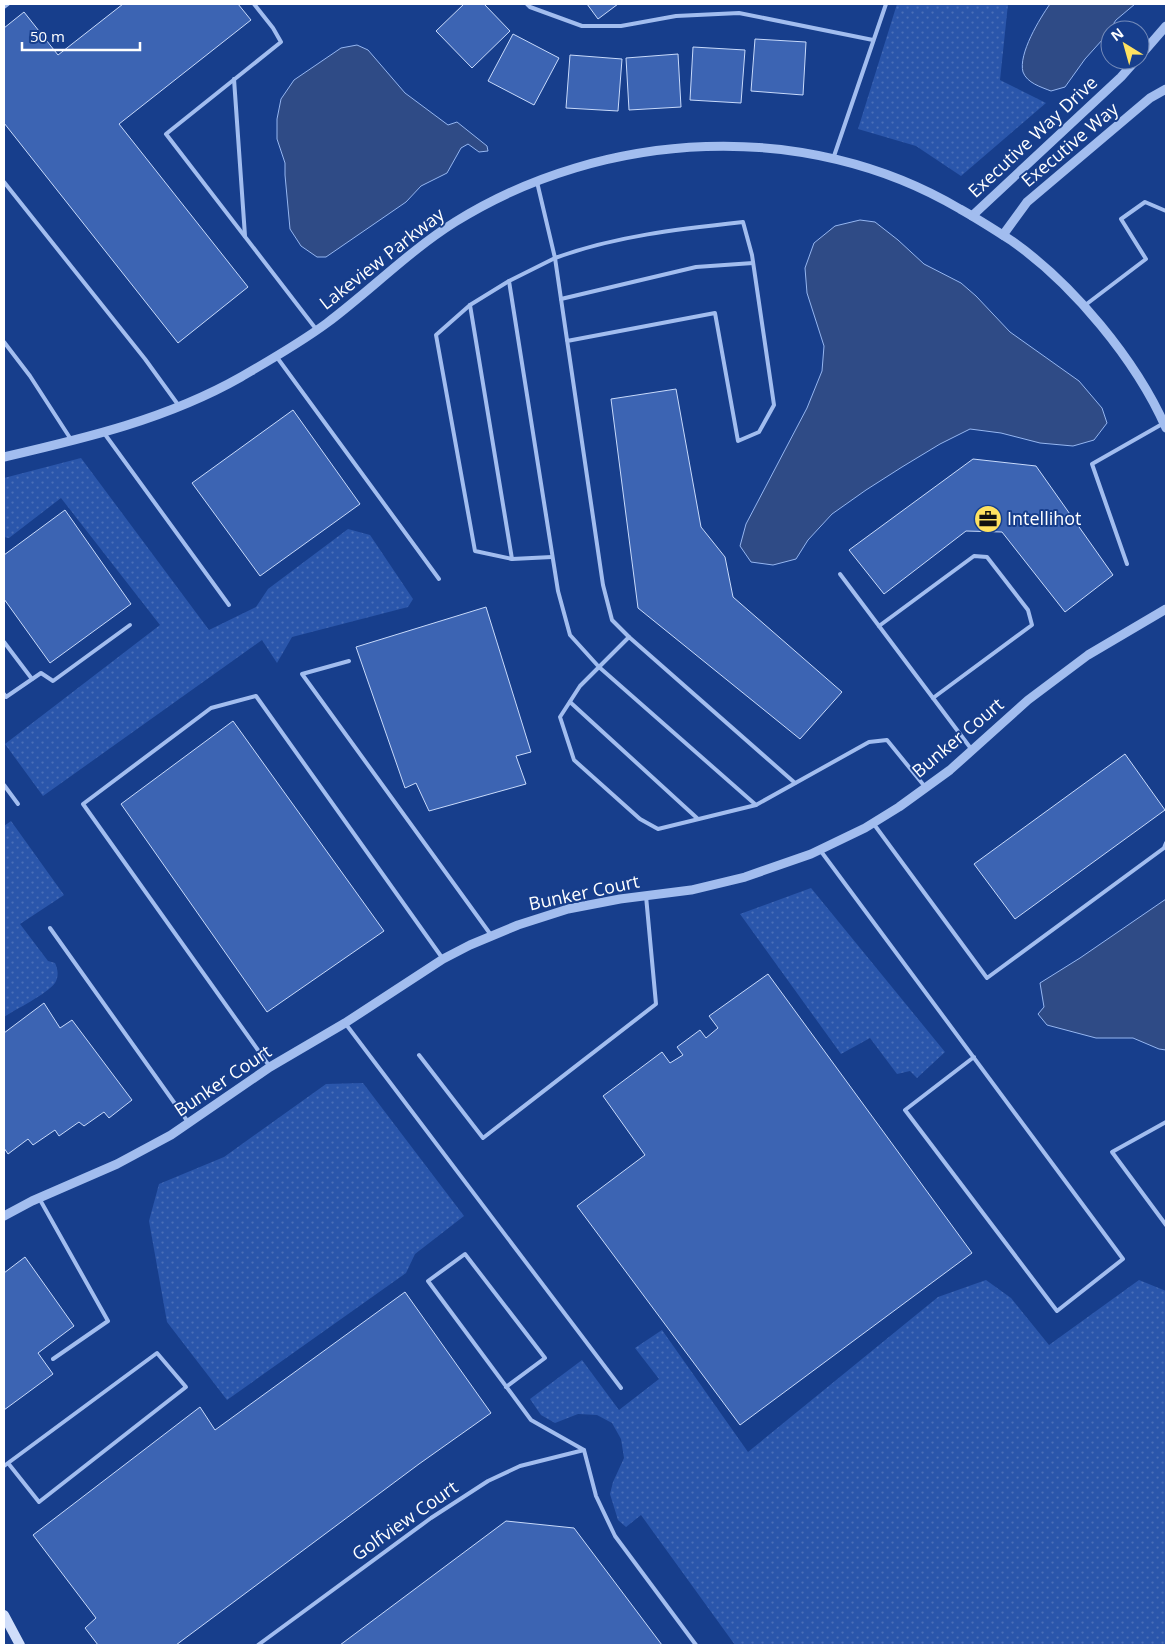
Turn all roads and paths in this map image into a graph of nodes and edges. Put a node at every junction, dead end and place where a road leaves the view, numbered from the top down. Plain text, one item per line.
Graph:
1 (8, 4) edge
2 (254, 4) edge
3 (528, 4) edge
4 (886, 4) edge
5 (4, 7) edge
6 (1166, 26) edge
7 (873, 40) junction
8 (1150, 44) edge
9 (1127, 70) edge
10 (234, 79) junction
11 (1166, 89) edge
12 (833, 159) junction
13 (4, 182) edge
14 (537, 182) junction
15 (1166, 211) edge
16 (972, 216) junction
17 (1003, 235) junction
18 (245, 236) junction
19 (555, 258) junction
20 (753, 264) junction
21 (509, 281) junction
22 (561, 299) junction
23 (470, 305) junction
24 (1084, 306) junction
25 (317, 330) junction
26 (567, 341) junction
27 (4, 342) edge
28 (276, 356) junction
29 (179, 406) junction
30 (1166, 424) edge
31 (104, 433) junction
32 (72, 441) junction
33 (4, 457) edge
34 (552, 557) junction
35 (512, 559) junction
36 (1127, 564) dead end
37 (840, 574) dead end
38 (439, 579) dead end
39 (228, 605) dead end
40 (1166, 608) edge
41 (130, 625) dead end
42 (879, 626) junction
43 (629, 637) junction
44 (4, 642) edge
45 (349, 661) dead end
46 (599, 666) junction
47 (32, 679) junction
48 (4, 694) edge
49 (933, 698) junction
50 (570, 702) junction
51 (972, 750) junction
52 (795, 783) junction
53 (4, 785) edge
54 (926, 788) junction
55 (18, 804) dead end
56 (756, 805) junction
57 (698, 819) junction
58 (872, 823) junction
59 (1166, 843) edge
60 (820, 850) junction
61 (646, 896) junction
62 (50, 928) dead end
63 (492, 936) junction
64 (443, 959) junction
65 (345, 1023) junction
66 (419, 1055) dead end
67 (974, 1057) junction
68 (270, 1067) junction
69 (1166, 1122) edge
70 (189, 1123) junction
71 (39, 1198) junction
72 (4, 1216) edge
73 (1166, 1225) edge
74 (53, 1359) dead end
75 (506, 1387) junction
76 (621, 1388) dead end
77 (584, 1450) junction
78 (8, 1463) junction
79 (4, 1466) edge
80 (4, 1615) edge
81 (20, 1645) edge
82 (258, 1645) edge
83 (696, 1645) edge

1 - 5 lane
2 - 10 lane
3 - 7 lane
4 - 7 lane
6 - 8 street
7 - 12 lane
9 - 16 street, Executive Way Drive
10 - 18 lane
10 - 18 lane
11 - 17 street, Executive Way
12 - 14 street, Lakeview Parkway
12 - 16 street, Lakeview Parkway
13 - 29 lane
14 - 19 lane
14 - 25 street, Lakeview Parkway
15 - 24 lane
16 - 17 street, Lakeview Parkway
17 - 24 street, Lakeview Parkway
18 - 25 lane
19 - 20 lane
19 - 21 lane
19 - 22 lane
20 - 22 lane
20 - 26 lane
21 - 23 lane
21 - 34 lane
22 - 26 lane
23 - 35 lane
23 - 35 lane
24 - 30 street, Lakeview Parkway
25 - 28 street, Lakeview Parkway
26 - 43 lane
27 - 32 lane
28 - 29 street, Lakeview Parkway
28 - 38 lane
29 - 31 street, Lakeview Parkway
30 - 36 lane
31 - 32 street, Lakeview Parkway
31 - 39 lane
32 - 33 street, Lakeview Parkway
34 - 35 lane
34 - 46 lane
37 - 42 lane
40 - 51 street, Bunker Court
41 - 47 lane
42 - 49 lane
42 - 49 lane
43 - 46 lane
43 - 52 lane
44 - 47 lane
45 - 63 lane
46 - 50 lane
46 - 56 lane
47 - 48 lane
49 - 51 lane
50 - 57 lane
50 - 57 lane
51 - 54 street, Bunker Court
52 - 54 lane
52 - 56 lane
53 - 55 lane
54 - 58 street, Bunker Court
56 - 57 lane
58 - 59 lane
58 - 60 street, Bunker Court
60 - 61 street, Bunker Court
60 - 67 lane
61 - 63 street, Bunker Court
61 - 66 lane
62 - 70 lane
63 - 64 street, Bunker Court
64 - 65 street, Bunker Court
64 - 68 lane
65 - 68 street, Bunker Court
65 - 76 lane
67 - 67 lane
68 - 70 street, Bunker Court
69 - 73 lane
70 - 71 street, Bunker Court
71 - 72 street, Bunker Court
71 - 74 lane
75 - 75 lane
75 - 77 lane
77 - 82 lane, Golfview Court
77 - 83 lane
78 - 78 lane
78 - 79 lane
80 - 81 main road

